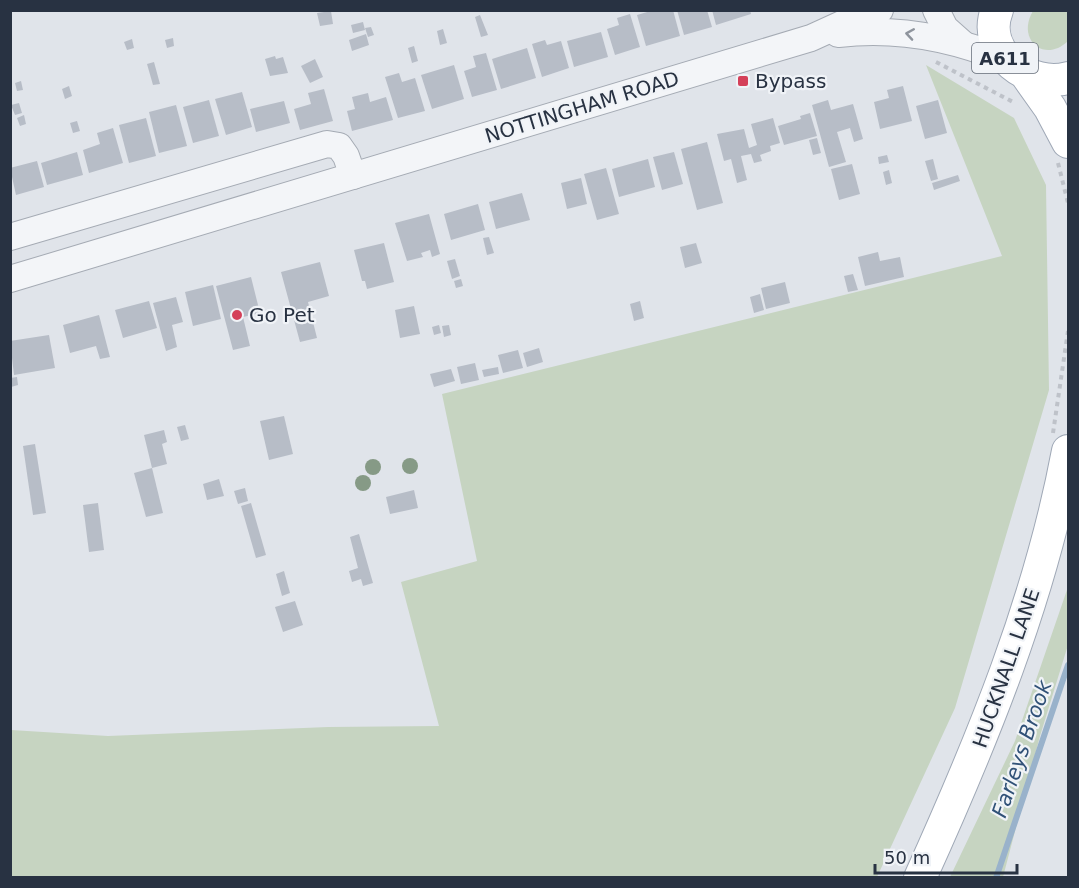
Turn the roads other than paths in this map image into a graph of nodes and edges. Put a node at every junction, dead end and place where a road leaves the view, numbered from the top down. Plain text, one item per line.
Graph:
1 (880, 10) edge
2 (936, 10) edge
3 (997, 10) edge
4 (811, 38) junction
5 (964, 45) junction
6 (1068, 78) edge
7 (1017, 80) junction
8 (1062, 150) edge
9 (353, 176) junction
10 (10, 237) edge
11 (10, 279) edge
12 (1068, 451) edge
13 (920, 878) edge

1 - 4 street, NOTTINGHAM ROAD
2 - 5 street
3 - 7 main road, A611
5 -> 4 street, NOTTINGHAM ROAD
4 - 9 street, NOTTINGHAM ROAD
5 - 7 street, NOTTINGHAM ROAD
6 - 7 main road, A611
7 - 8 main road, A611
9 - 10 street
9 - 11 street, NOTTINGHAM ROAD
12 - 13 main road, HUCKNALL LANE

